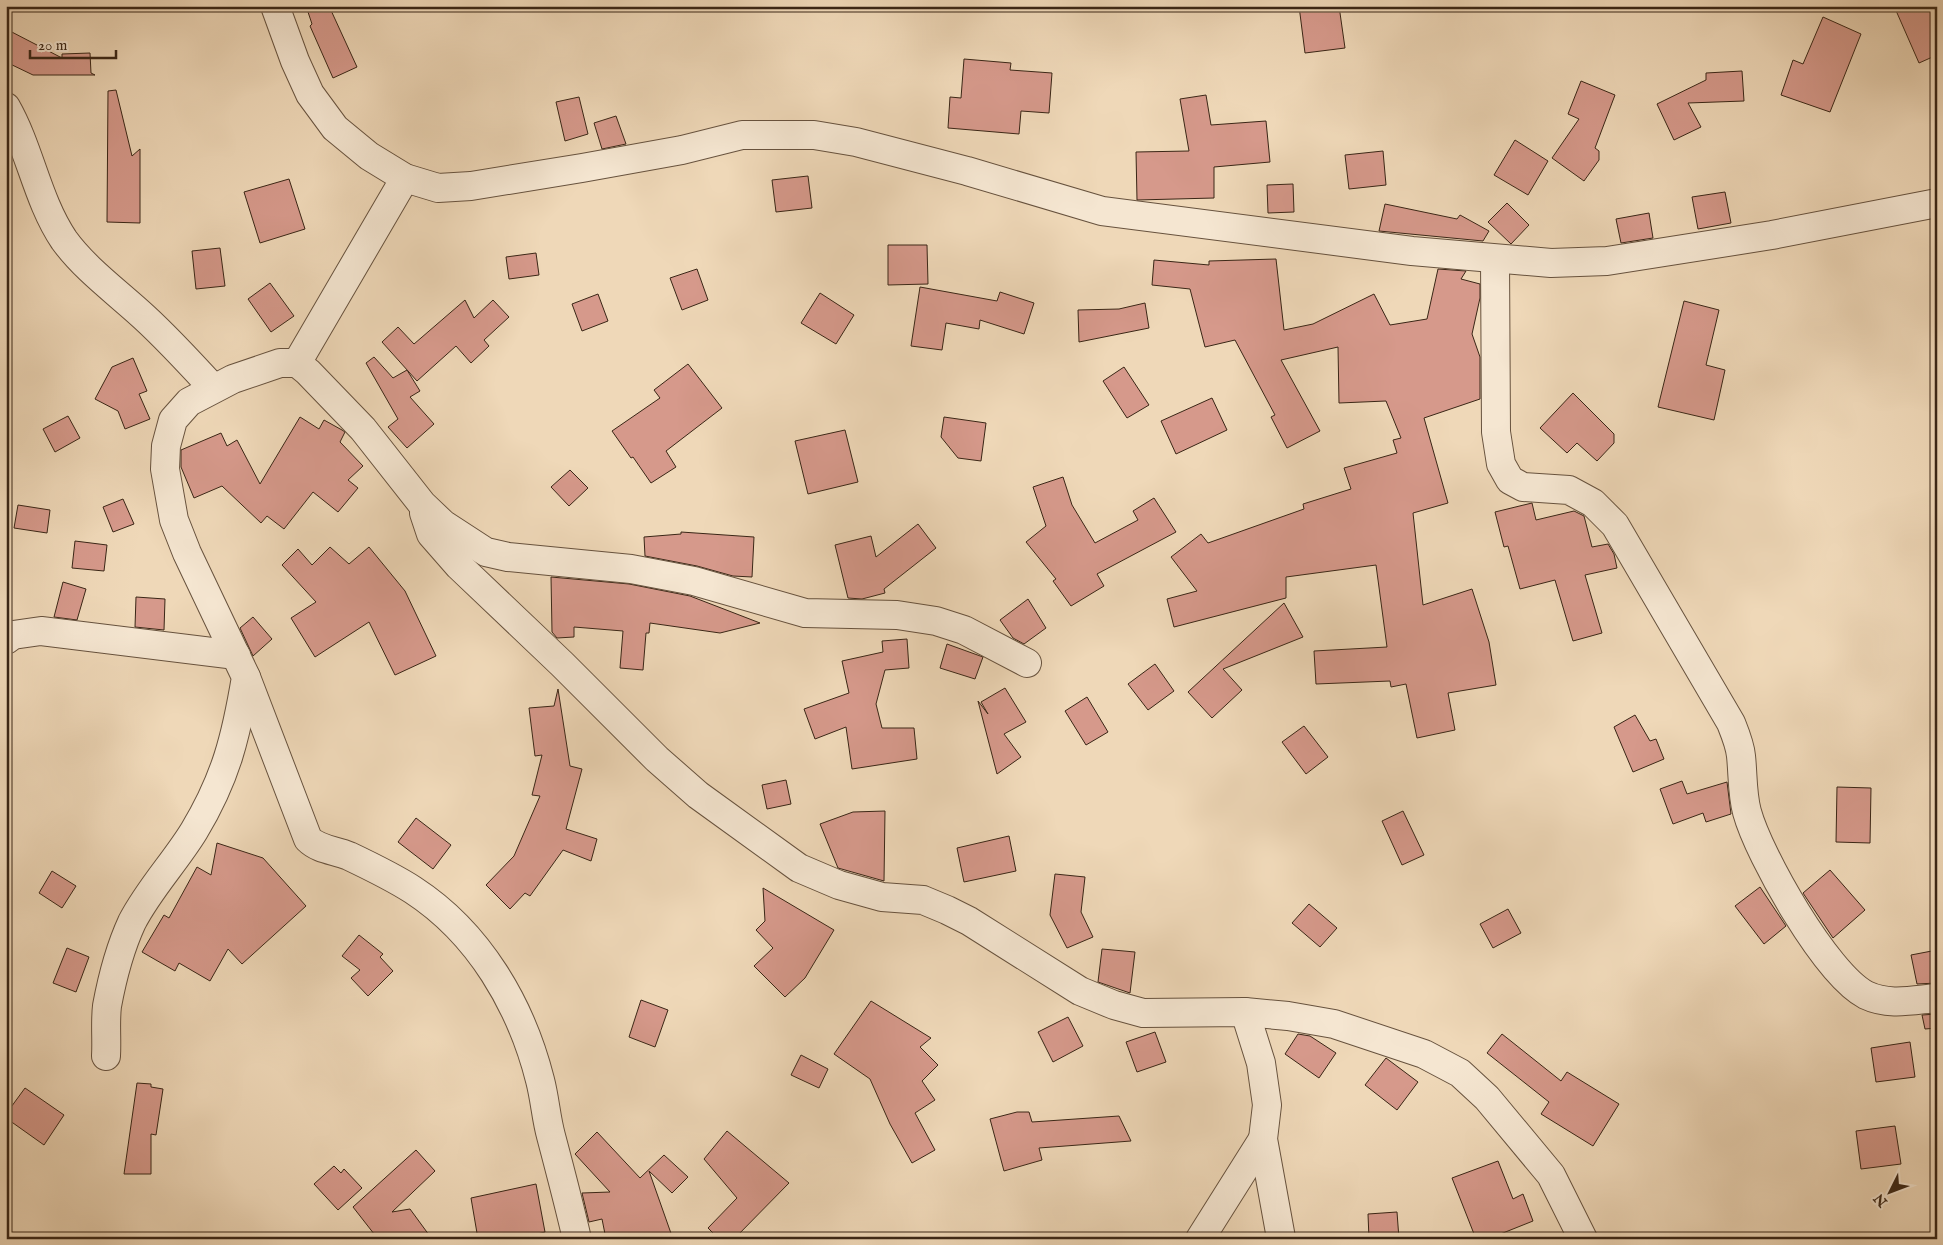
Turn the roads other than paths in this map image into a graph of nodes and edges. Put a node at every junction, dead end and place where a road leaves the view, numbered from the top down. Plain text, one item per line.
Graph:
1 (275, 6) edge
2 (6, 107) edge
3 (405, 178) junction
4 (1937, 203) edge
5 (1495, 259) junction
6 (297, 364) junction
7 (214, 388) junction
8 (422, 504) junction
9 (6, 640) edge
10 (1027, 663) dead end
11 (241, 666) junction
12 (1937, 998) edge
13 (1244, 1012) junction
14 (106, 1056) dead end
15 (1263, 1139) junction
16 (1281, 1238) edge
17 (577, 1239) edge
18 (1200, 1239) edge
19 (1583, 1239) edge

1 - 3 street
2 - 7 street
3 - 5 street
3 - 6 street
4 - 5 street
5 - 12 street
6 - 7 street
6 - 8 street
7 - 11 street
8 - 10 street
8 - 13 street
9 - 11 street
11 - 14 street
11 - 17 street
13 - 15 street
13 - 19 street
15 - 16 street
15 - 18 street

